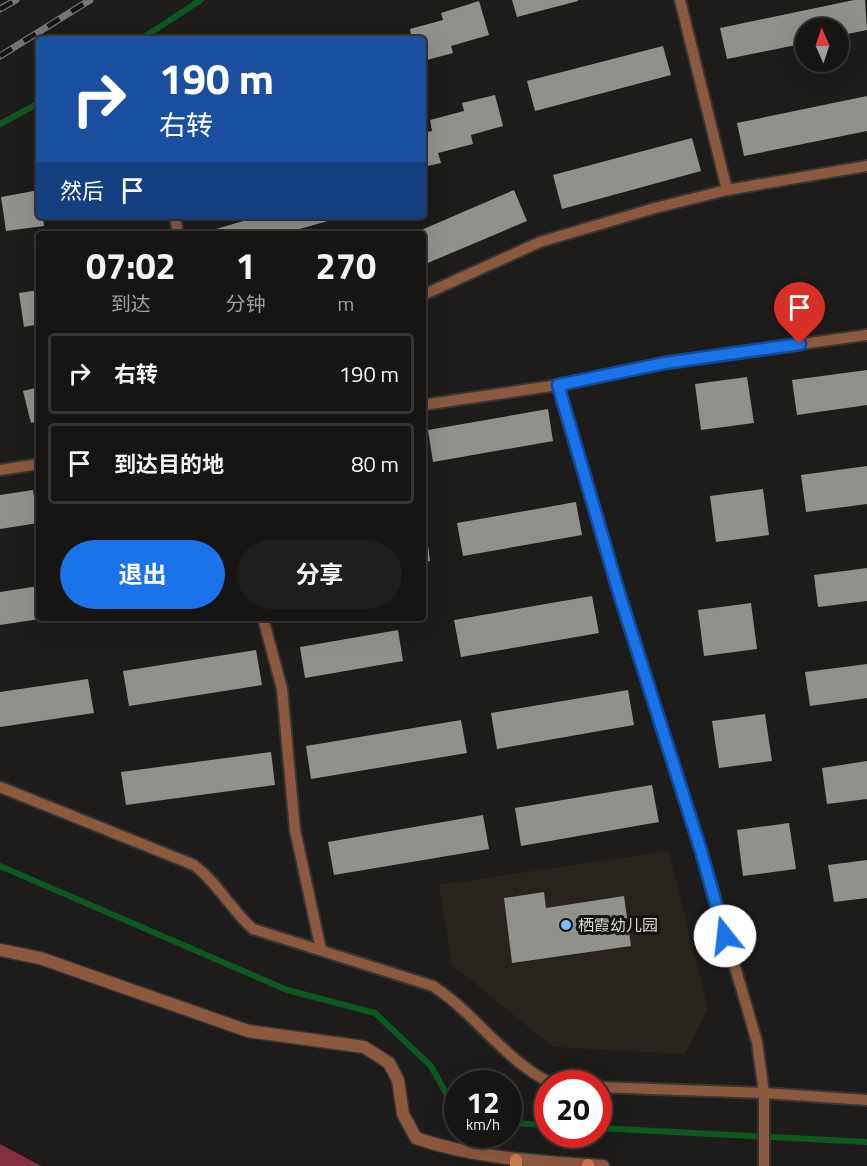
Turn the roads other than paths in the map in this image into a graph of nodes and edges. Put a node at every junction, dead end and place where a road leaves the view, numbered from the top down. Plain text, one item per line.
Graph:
1 (680, 0) edge
2 (867, 166) edge
3 (727, 190) junction
4 (426, 294) edge
5 (867, 335) edge
6 (558, 385) junction
7 (426, 405) edge
8 (36, 464) edge
9 (0, 470) edge
10 (264, 621) edge
11 (0, 787) edge
12 (0, 950) edge
13 (321, 950) junction
14 (534, 1075) edge
15 (612, 1088) edge
16 (764, 1093) junction
17 (867, 1100) edge
18 (516, 1163) edge
19 (588, 1165) edge
20 (603, 1166) edge
21 (764, 1166) edge

1 - 3 lane
2 - 3 lane
3 - 4 lane
5 - 6 lane
6 - 7 lane
6 - 16 lane
8 - 9 lane
10 - 13 lane
11 - 13 lane
12 - 18 street
13 - 14 lane
15 - 16 lane
16 - 17 lane
16 - 21 lane
18 - 19 street
19 - 20 street

